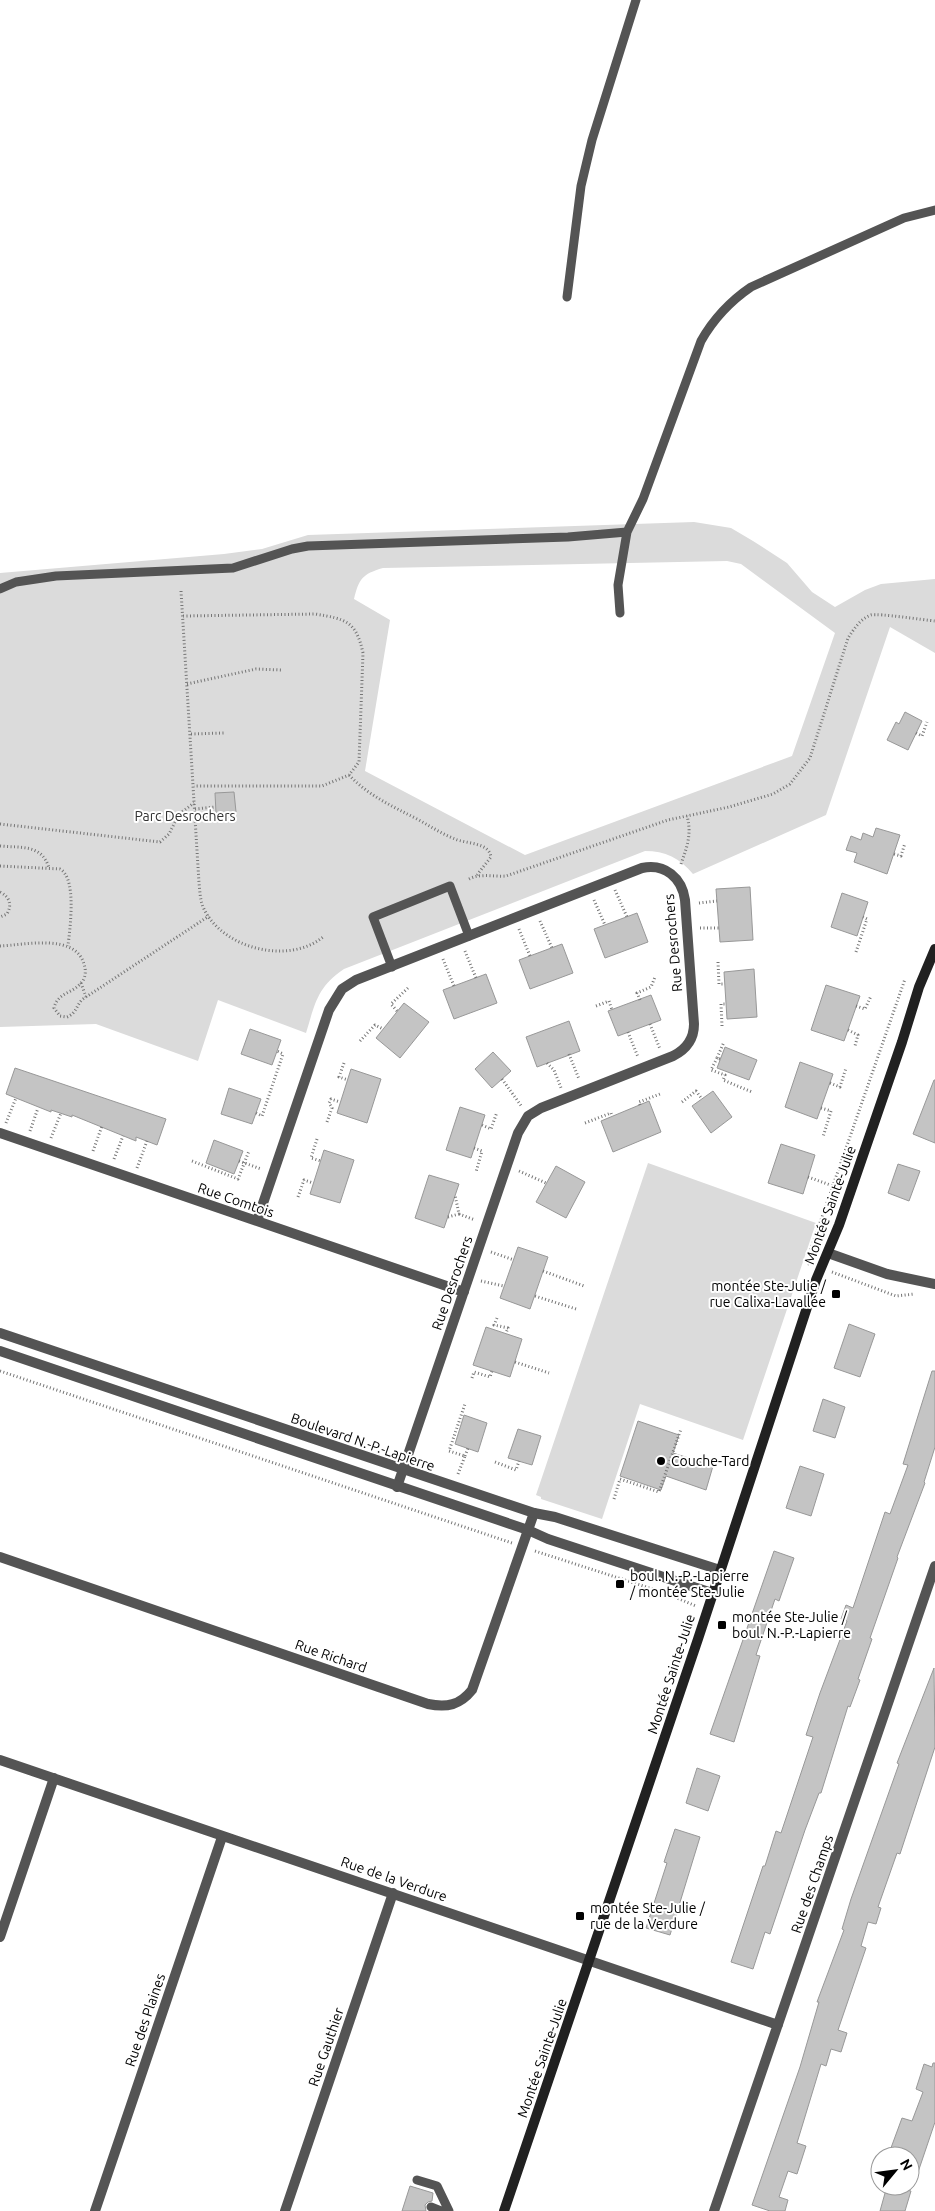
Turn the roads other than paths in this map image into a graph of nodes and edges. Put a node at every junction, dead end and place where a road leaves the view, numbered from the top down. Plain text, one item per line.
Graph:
1 (636, 0) edge
2 (935, 210) edge
3 (567, 297) dead end
4 (627, 532) junction
5 (0, 588) edge
6 (620, 613) dead end
7 (469, 936) junction
8 (935, 949) edge
9 (392, 967) junction
10 (0, 1134) edge
11 (257, 1222) junction
12 (828, 1253) junction
13 (935, 1284) edge
14 (464, 1292) junction
15 (0, 1333) edge
16 (0, 1351) edge
17 (403, 1470) junction
18 (397, 1487) junction
19 (534, 1513) junction
20 (528, 1530) junction
21 (0, 1557) edge
22 (935, 1566) edge
23 (720, 1570) junction
24 (712, 1593) junction
25 (0, 1760) edge
26 (54, 1778) junction
27 (222, 1837) junction
28 (393, 1893) junction
29 (0, 1937) edge
30 (589, 1962) junction
31 (778, 2026) junction
32 (417, 2180) dead end
33 (430, 2207) dead end
34 (95, 2211) edge
35 (285, 2211) edge
36 (441, 2211) edge
37 (449, 2211) edge
38 (504, 2211) edge
39 (714, 2211) edge

1 - 3 lane
2 - 4 lane
4 - 5 lane
4 - 6 lane
7 - 9 street, Rue Desrochers
7 - 9 lane
7 - 14 street, Rue Desrochers
8 - 12 main road, Montée Sainte-Julie
9 - 11 street, Rue Desrochers
10 - 11 street, Rue Comtois
11 - 14 street, Rue Comtois
12 - 13 street
12 - 23 main road, Montée Sainte-Julie
14 - 17 street, Rue Desrochers
15 - 17 street, Boulevard N.-P.-Lapierre
16 - 18 street
17 - 18 street, Rue Desrochers
17 - 19 street, Boulevard N.-P.-Lapierre
18 - 20 street
19 - 20 street, Rue Richard
19 - 23 street, Boulevard N.-P.-Lapierre
20 - 21 street, Rue Richard
20 - 24 street
22 - 31 street, Rue des Champs
23 - 24 main road, Montée Sainte-Julie
24 - 30 main road, Montée Sainte-Julie
25 - 26 street, Rue de la Verdure
26 - 27 street, Rue de la Verdure
26 - 29 street
27 - 28 street, Rue de la Verdure
27 - 34 street, Rue des Plaines
28 - 30 street, Rue de la Verdure
28 - 35 street, Rue Gauthier
30 - 31 street, Rue de la Verdure
30 - 38 main road, Montée Sainte-Julie
31 - 39 street, Rue des Champs
32 - 37 lane
33 - 36 lane

